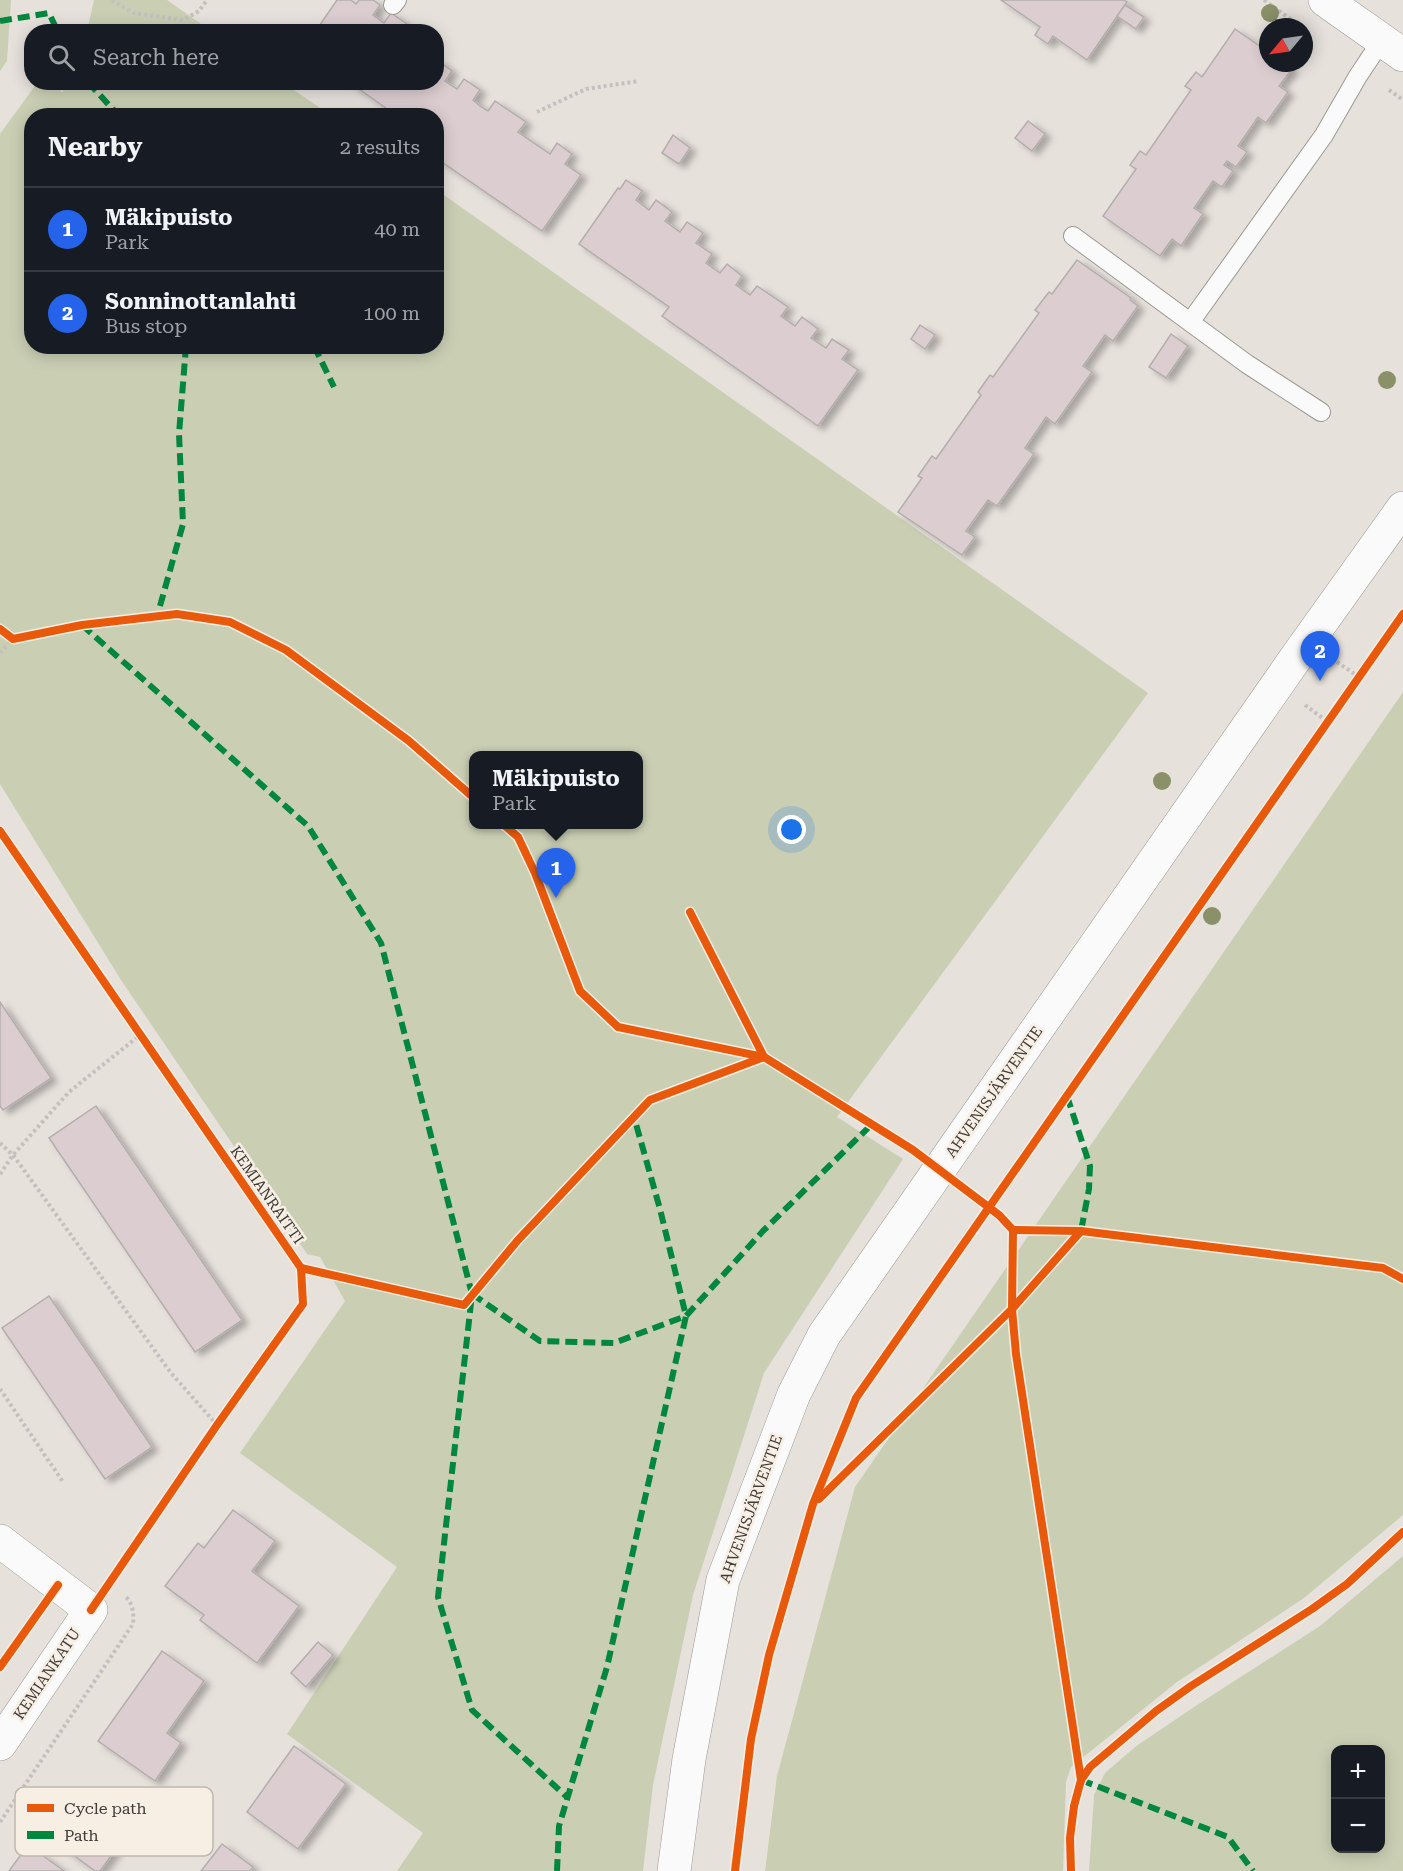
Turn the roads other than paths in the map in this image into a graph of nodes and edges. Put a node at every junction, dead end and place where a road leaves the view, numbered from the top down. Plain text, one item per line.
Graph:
1 (1325, 0) edge
2 (1393, 48) edge
3 (1073, 236) dead end
4 (1191, 321) junction
5 (1321, 412) dead end
6 (1403, 508) edge
7 (0, 1542) edge
8 (0, 1744) edge
9 (674, 1871) edge

1 - 2 main road
2 - 4 lane
3 - 4 lane
4 - 5 lane
6 - 9 main road, AHVENISJÄRVENTIE
7 - 8 main road, KEMIANKATU

